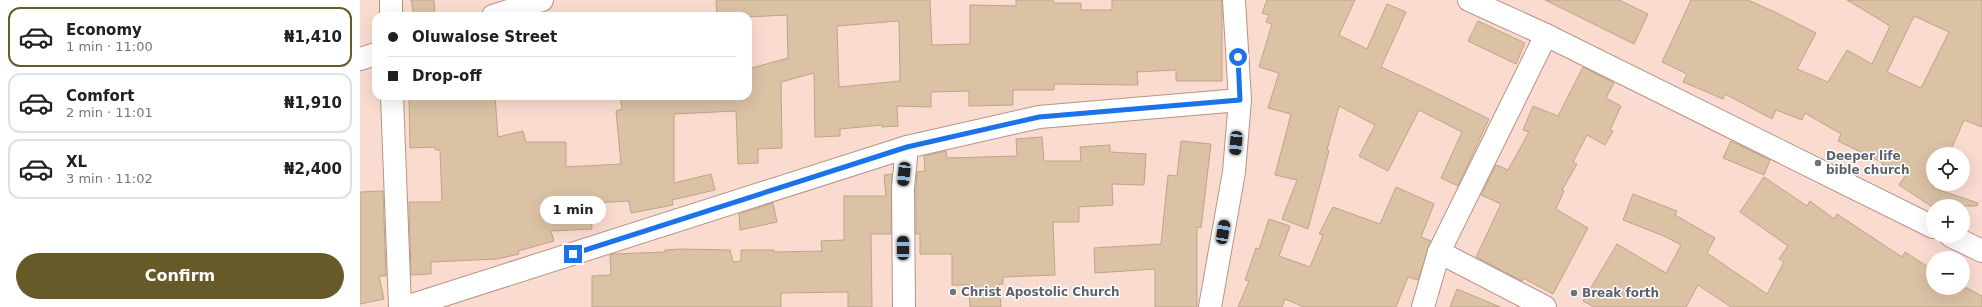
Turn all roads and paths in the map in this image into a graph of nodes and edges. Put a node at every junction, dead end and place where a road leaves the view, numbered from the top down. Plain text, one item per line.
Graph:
1 (391, 0) edge
2 (542, 0) edge
3 (1234, 0) edge
4 (1469, 0) edge
5 (391, 12) edge
6 (505, 12) edge
7 (1546, 35) junction
8 (372, 55) edge
9 (360, 59) edge
10 (392, 100) edge
11 (1240, 100) junction
12 (907, 147) junction
13 (1926, 224) edge
14 (1965, 243) edge
15 (1982, 251) edge
16 (1439, 252) junction
17 (400, 307) edge
18 (406, 307) edge
19 (904, 307) edge
20 (1210, 307) edge
21 (1422, 307) edge
22 (1545, 307) edge

1 - 5 street
2 - 6 street
3 - 11 street
4 - 7 street
7 - 13 street
7 - 16 street
8 - 9 street
10 - 17 street
11 - 12 street
11 - 20 street
12 - 18 street
12 - 19 street
14 - 15 street
16 - 21 street
16 - 22 street

